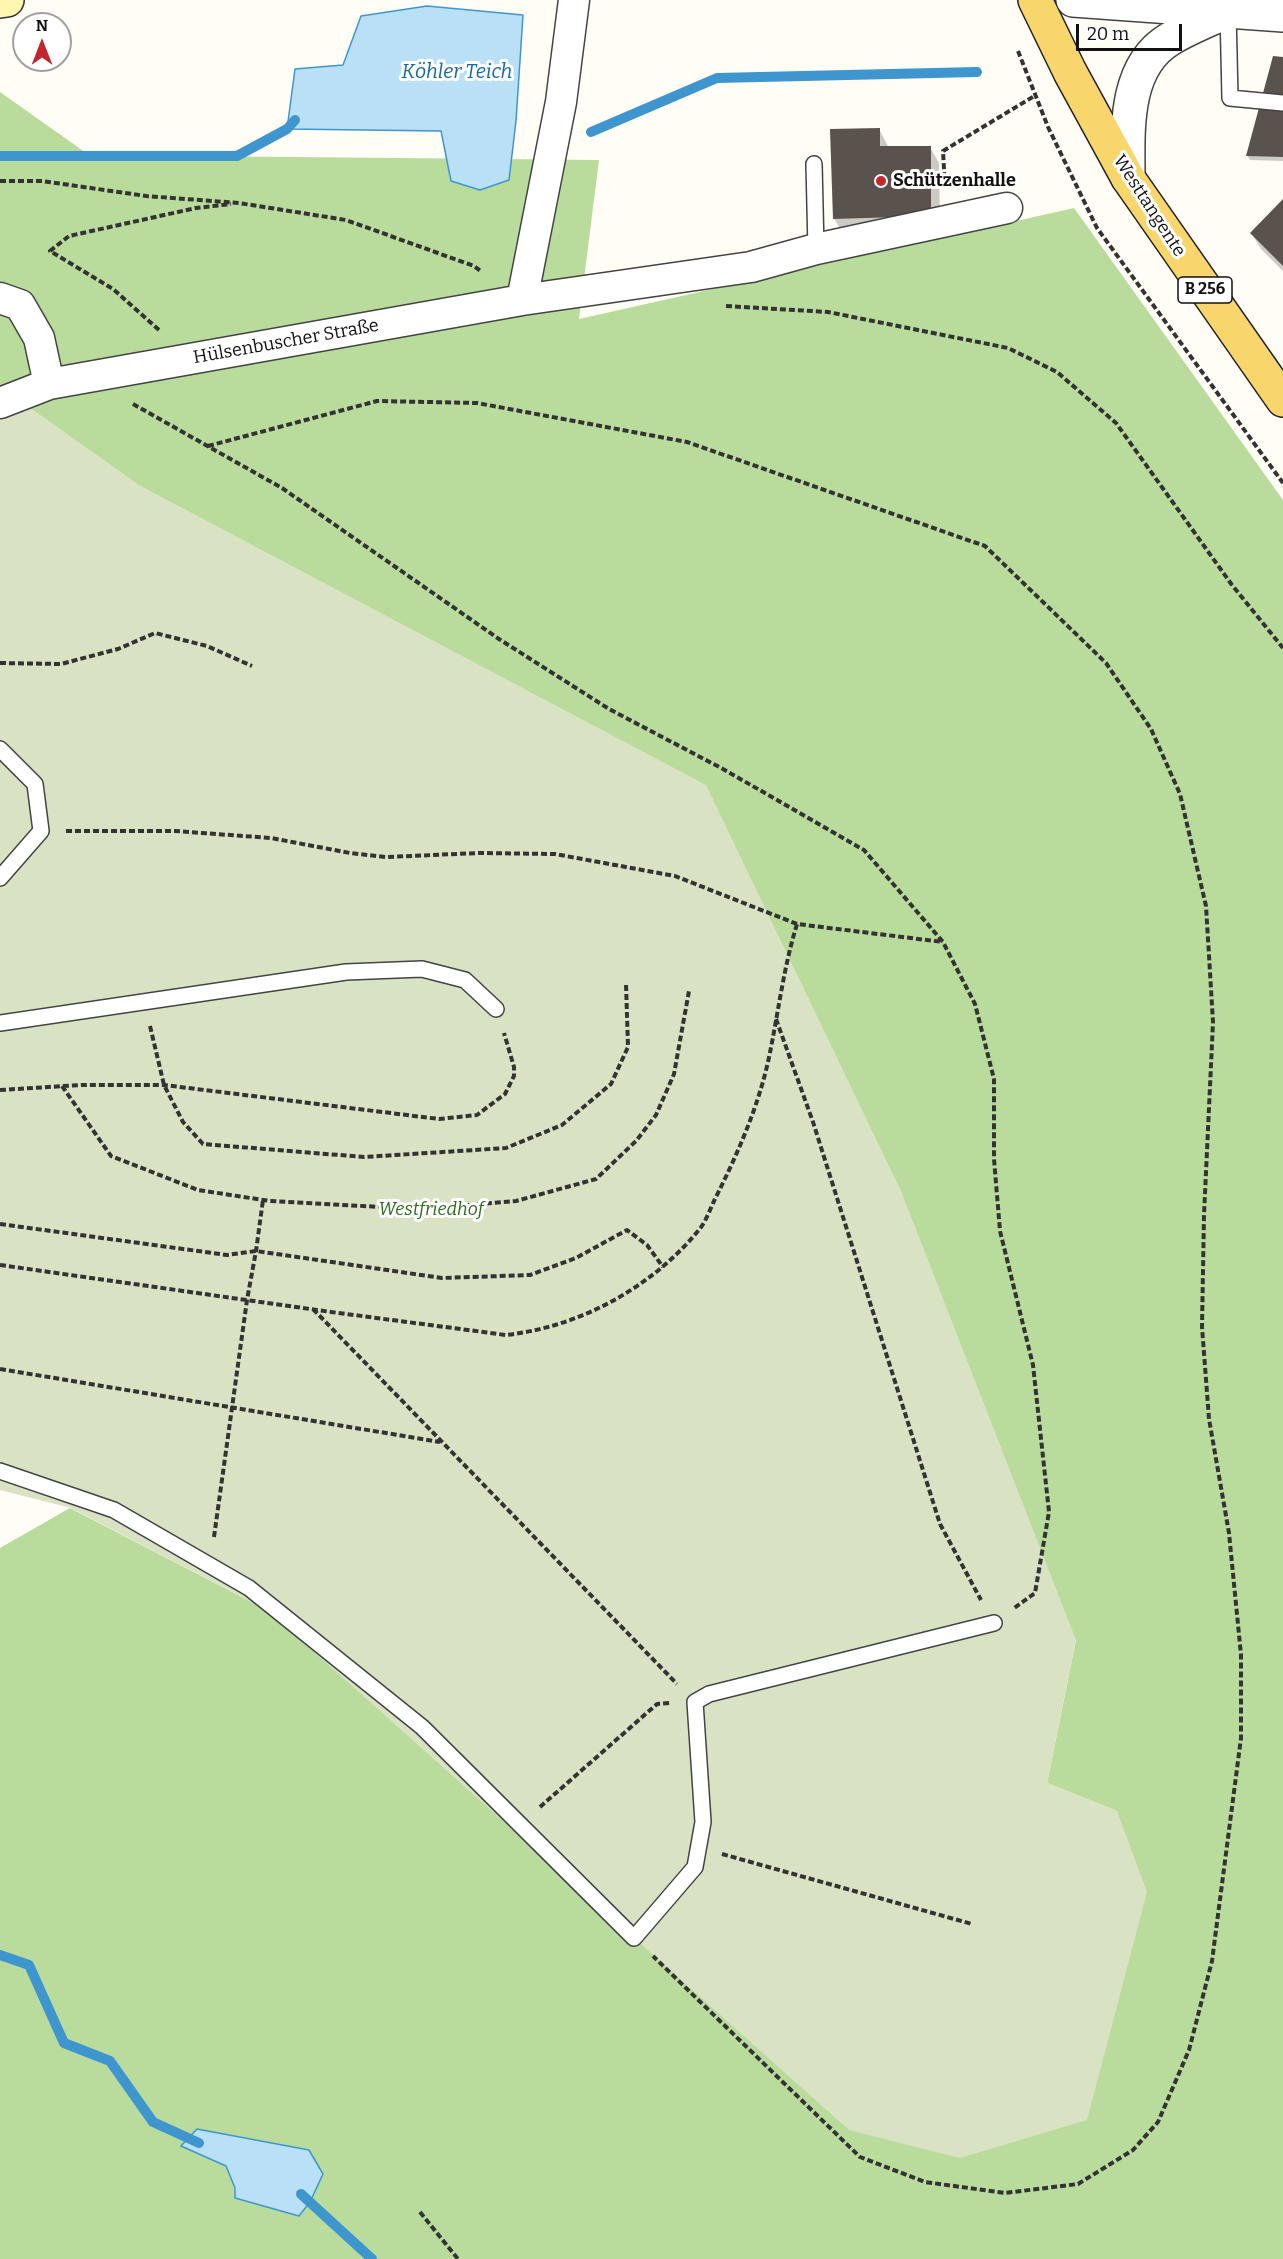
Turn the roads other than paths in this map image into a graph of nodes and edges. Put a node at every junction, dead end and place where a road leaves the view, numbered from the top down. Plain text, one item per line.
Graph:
1 (8, 0) edge
2 (574, 0) edge
3 (1035, 0) edge
4 (1073, 0) edge
5 (0, 1) edge
6 (1228, 11) junction
7 (1283, 15) edge
8 (1283, 102) edge
9 (814, 164) dead end
10 (1128, 178) junction
11 (1007, 208) dead end
12 (816, 249) junction
13 (0, 298) edge
14 (522, 300) junction
15 (49, 384) junction
16 (1283, 400) edge
17 (0, 403) edge
18 (0, 749) edge
19 (0, 878) edge
20 (496, 1009) road end
21 (0, 1023) edge
22 (0, 1471) edge
23 (994, 1623) road end

1 - 5 main road
2 - 14 street
3 - 10 main road, Westtangente / B 256
4 - 6 street
6 - 7 street
6 - 8 lane
6 - 10 street
9 - 12 lane
10 - 16 main road, Westtangente / B 256
11 - 12 street, Hülsenbuscher Straße
12 - 14 street, Hülsenbuscher Straße
13 - 15 street
14 - 15 street, Hülsenbuscher Straße
15 - 17 street, Hülsenbuscher Straße
18 - 19 lane
20 - 21 lane
22 - 23 lane

